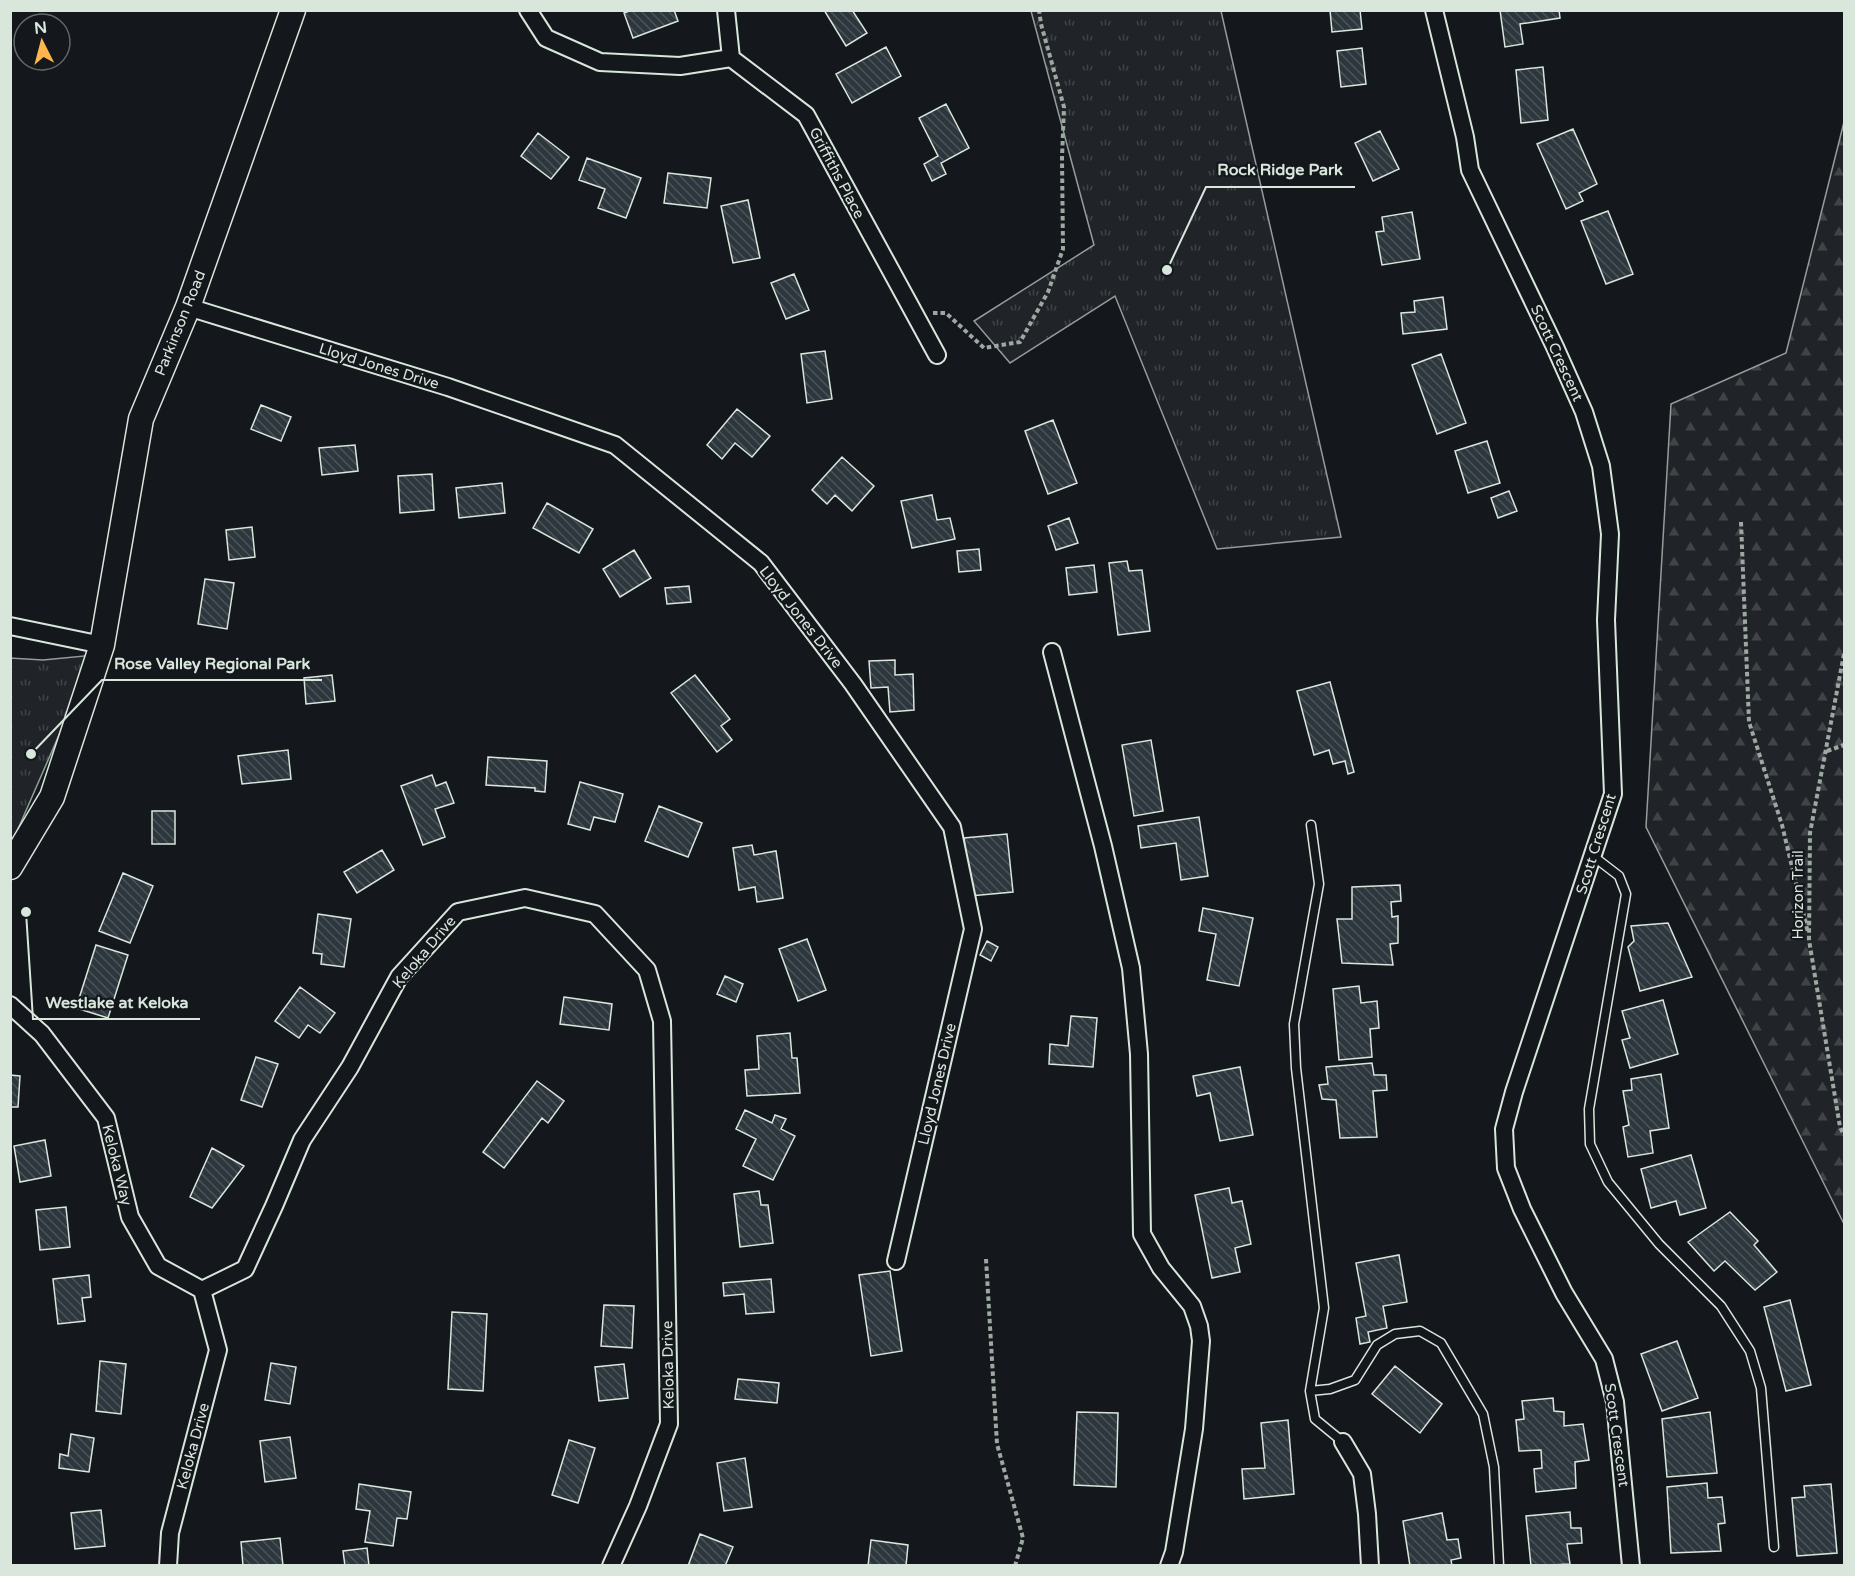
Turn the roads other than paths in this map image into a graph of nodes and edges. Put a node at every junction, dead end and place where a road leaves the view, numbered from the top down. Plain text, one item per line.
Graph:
1 (293, 10) edge
2 (528, 10) edge
3 (726, 10) edge
4 (1434, 10) edge
5 (731, 58) junction
6 (188, 307) junction
7 (937, 355) dead end
8 (10, 626) edge
9 (102, 645) junction
10 (1052, 652) dead end
11 (1311, 825) dead end
12 (1593, 856) junction
13 (10, 867) edge
14 (10, 1005) edge
15 (896, 1261) dead end
16 (202, 1290) junction
17 (1310, 1391) junction
18 (1343, 1442) joint
19 (1774, 1547) dead end
20 (168, 1566) edge
21 (611, 1566) edge
22 (1170, 1566) edge
23 (1370, 1566) edge
24 (1499, 1566) edge
25 (1631, 1566) edge

1 - 6 street, Parkinson Road
2 - 5 street
3 - 5 street
4 - 12 street, Scott Crescent
5 - 7 street, Griffiths Place
6 - 9 street, Parkinson Road
6 - 15 street, Lloyd Jones Drive
8 - 9 street
9 - 13 street, Parkinson Road
10 - 22 street
11 - 17 lane
12 - 19 lane
12 - 25 street, Scott Crescent
14 - 16 street, Keloka Way
16 - 20 street, Keloka Drive
16 - 21 street, Keloka Drive
17 - 18 lane
17 - 24 lane
18 - 23 street

